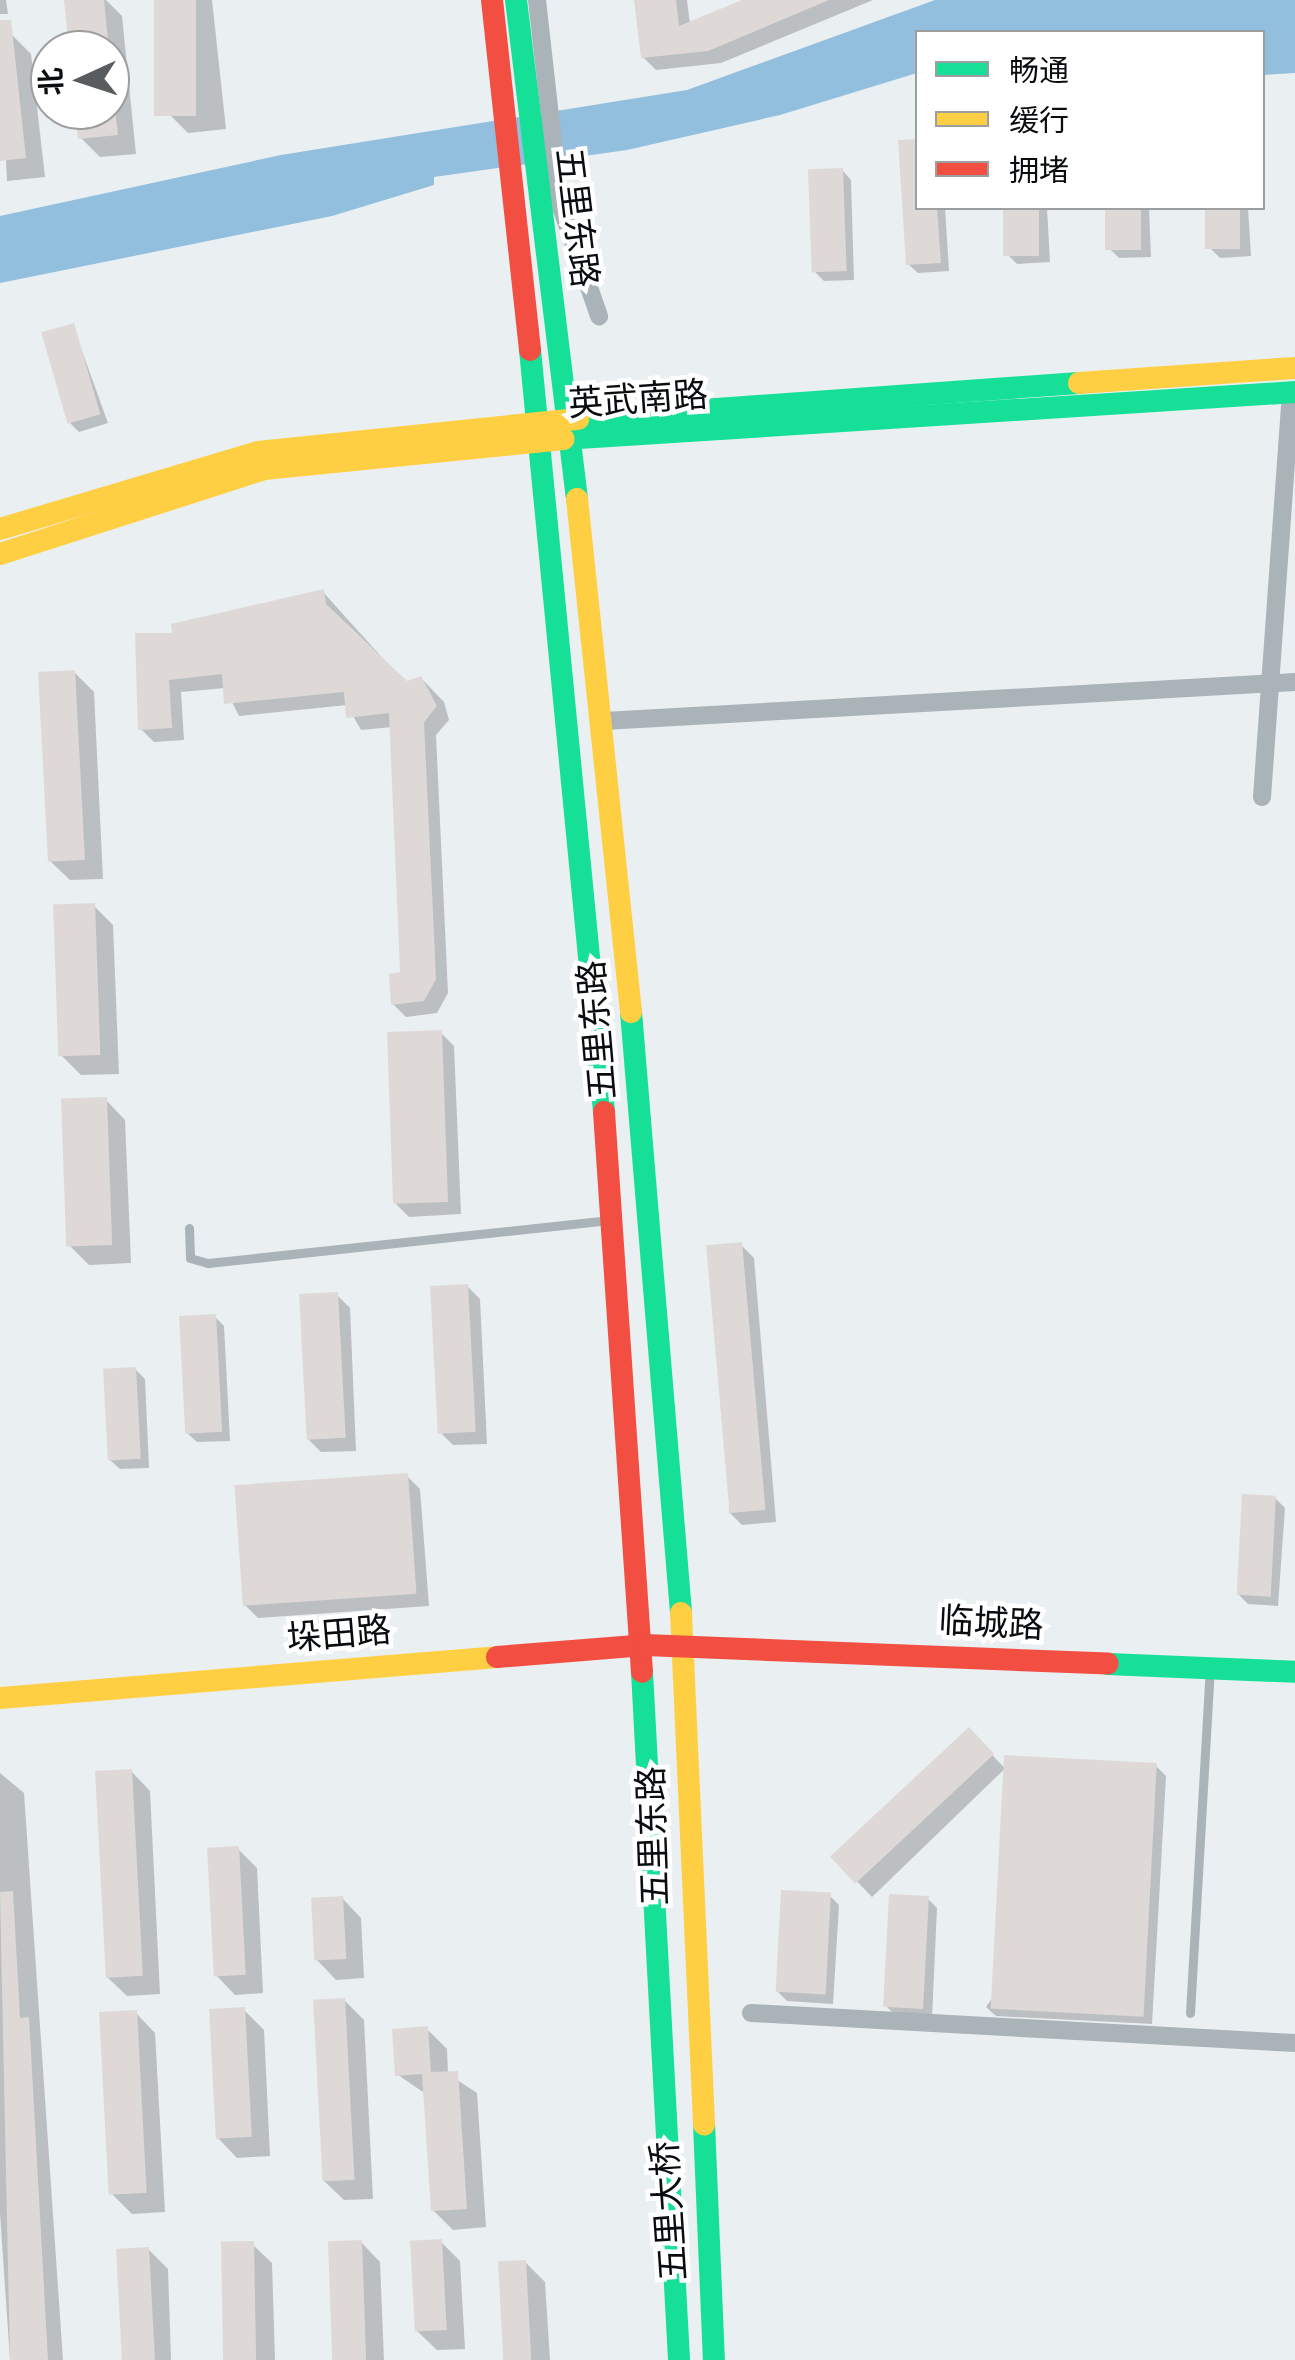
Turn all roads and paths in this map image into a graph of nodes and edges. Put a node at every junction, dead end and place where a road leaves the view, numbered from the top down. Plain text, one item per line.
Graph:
1 (492, 0) edge
2 (516, 0) edge
3 (537, 0) edge
4 (525, 96) junction
5 (599, 316) dead end
6 (1295, 368) edge
7 (1293, 392) edge
8 (567, 430) junction
9 (536, 432) junction
10 (0, 529) edge
11 (0, 554) edge
12 (1295, 682) edge
13 (1274, 684) junction
14 (604, 721) junction
15 (1262, 797) dead end
16 (612, 1219) junction
17 (188, 1228) dead end
18 (683, 1644) junction
19 (645, 1645) junction
20 (1210, 1670) junction
21 (1295, 1672) edge
22 (0, 1698) edge
23 (750, 2013) dead end
24 (1190, 2013) dead end
25 (1295, 2043) edge
26 (660, 2058) joint
27 (694, 2058) joint
28 (678, 2360) edge
29 (714, 2360) edge

1 - 4 main road, 五里东路
2 - 4 main road, 五里东路
3 - 4 street
4 - 5 street
4 - 8 main road, 五里东路
4 - 9 main road, 五里东路
6 - 8 main road, 英武南路
7 - 8 main road, 英武南路
7 - 13 street
8 - 9 main road, 英武南路
8 - 14 main road, 五里东路
9 - 10 main road, 英武南路
9 - 11 main road, 英武南路
9 - 16 main road, 五里东路
12 - 13 street
13 - 14 street
13 - 15 street
14 - 18 main road, 五里东路
16 - 17 lane
16 - 19 main road, 五里东路
18 - 19 main road, 垛田路
18 - 20 main road, 临城路
18 - 27 main road, 五里东路
19 - 22 main road, 垛田路
19 - 26 main road, 五里东路
20 - 21 main road, 临城路
20 - 24 lane
23 - 25 street
26 - 28 main road, 五里大桥
27 - 29 main road, 五里大桥

